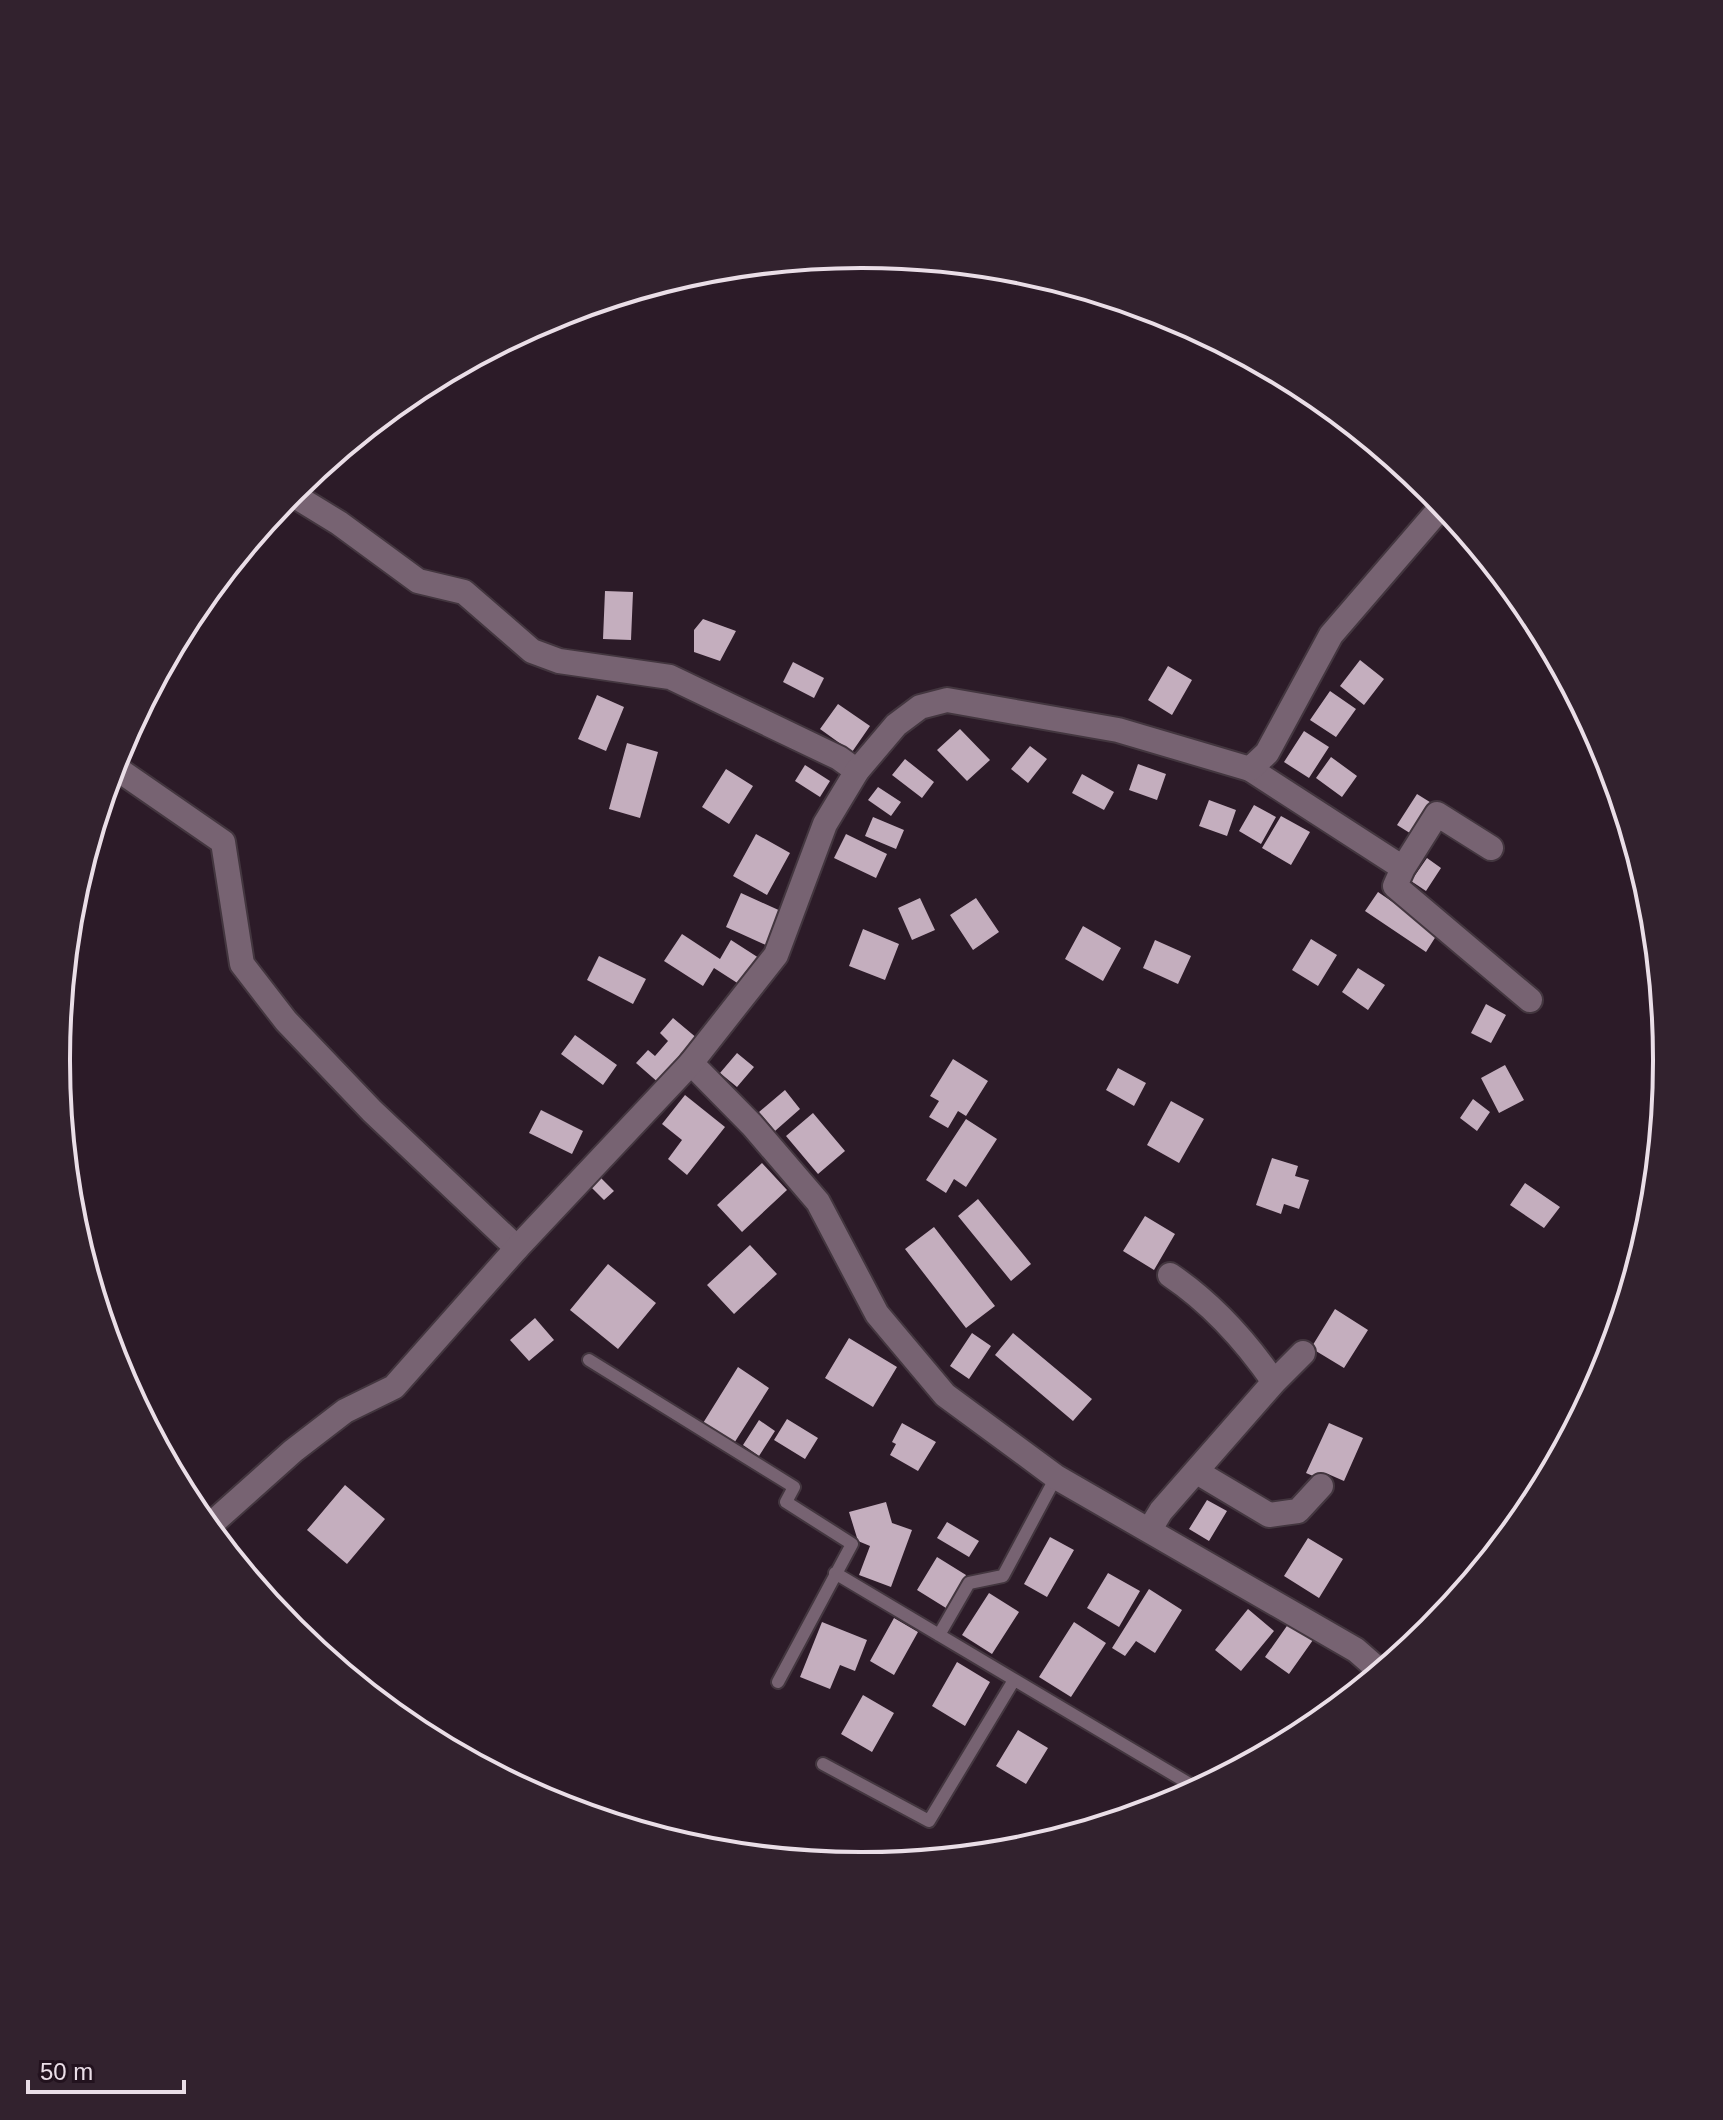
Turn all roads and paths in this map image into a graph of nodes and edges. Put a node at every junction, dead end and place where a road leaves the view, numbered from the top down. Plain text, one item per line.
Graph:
1 (302, 500) edge
2 (1435, 515) edge
3 (1250, 769) junction
4 (857, 771) junction
5 (124, 774) edge
6 (1491, 848) dead end
7 (1403, 868) junction
8 (1530, 1000) dead end
9 (691, 1063) junction
10 (517, 1248) junction
11 (1170, 1275) dead end
12 (1303, 1353) dead end
13 (589, 1360) dead end
14 (1274, 1382) junction
15 (1197, 1472) junction
16 (1056, 1477) junction
17 (1321, 1486) dead end
18 (217, 1519) edge
19 (1150, 1529) junction
20 (835, 1573) junction
21 (939, 1635) junction
22 (1372, 1664) edge
23 (1014, 1680) junction
24 (778, 1682) dead end
25 (823, 1764) dead end
26 (1185, 1782) edge

1 - 4 street
2 - 3 street
3 - 4 street
3 - 7 street
4 - 9 street
5 - 10 street
6 - 7 street
7 - 8 street
9 - 10 street
9 - 16 street
10 - 18 street
11 - 14 street
12 - 14 street
13 - 20 lane
14 - 15 street
15 - 17 street
15 - 19 street
16 - 19 street
16 - 21 lane
19 - 22 street
20 - 21 lane
20 - 24 lane
21 - 23 lane
23 - 25 lane
23 - 26 lane

